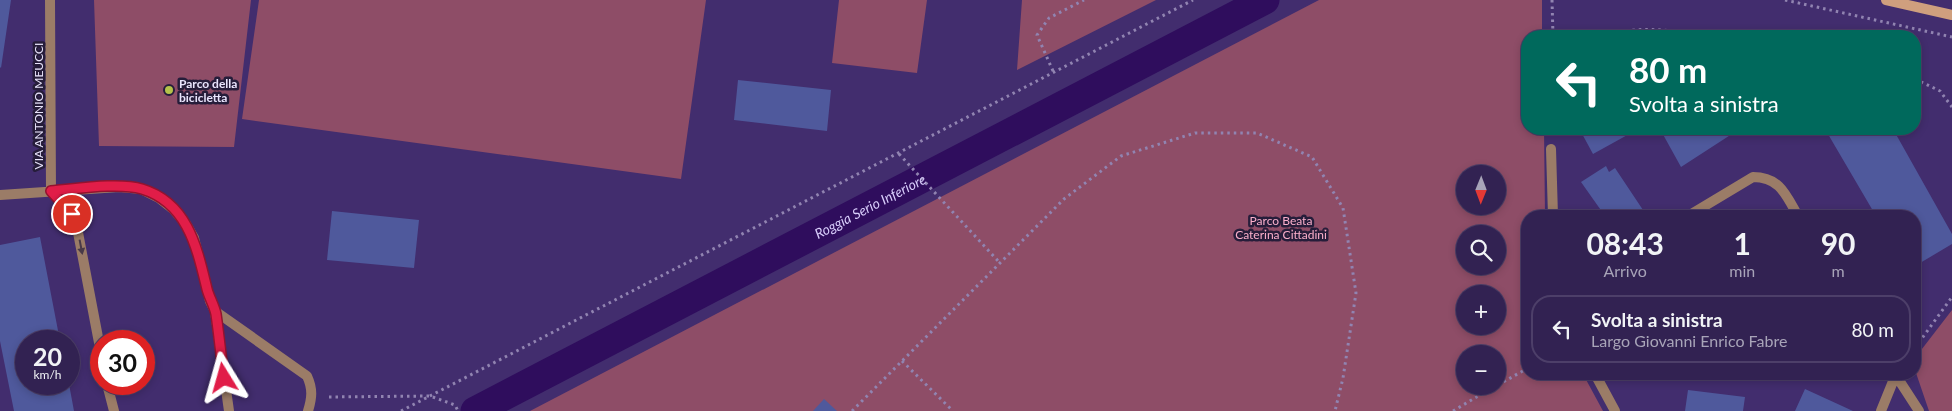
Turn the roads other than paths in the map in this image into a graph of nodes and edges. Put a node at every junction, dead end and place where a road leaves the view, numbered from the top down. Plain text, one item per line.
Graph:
1 (50, 0) edge
2 (1886, 0) edge
3 (1952, 15) edge
4 (1551, 149) dead end
5 (51, 191) junction
6 (0, 195) edge
7 (1553, 210) edge
8 (1698, 210) edge
9 (1794, 210) edge
10 (215, 311) junction
11 (97, 330) edge
12 (1598, 380) edge
13 (1894, 380) edge
14 (1900, 380) edge
15 (110, 395) edge
16 (114, 411) edge
17 (229, 411) edge
18 (308, 411) edge
19 (1615, 411) edge
20 (1881, 411) edge
21 (1918, 411) edge

1 - 5 street, VIA ANTONIO MEUCCI
2 - 3 main road
4 - 7 street
5 - 6 street
5 - 10 street
5 -> 11 street
8 - 9 street
10 - 17 street
10 - 18 street
12 - 19 street
13 - 20 street
14 - 21 street
15 - 16 street

